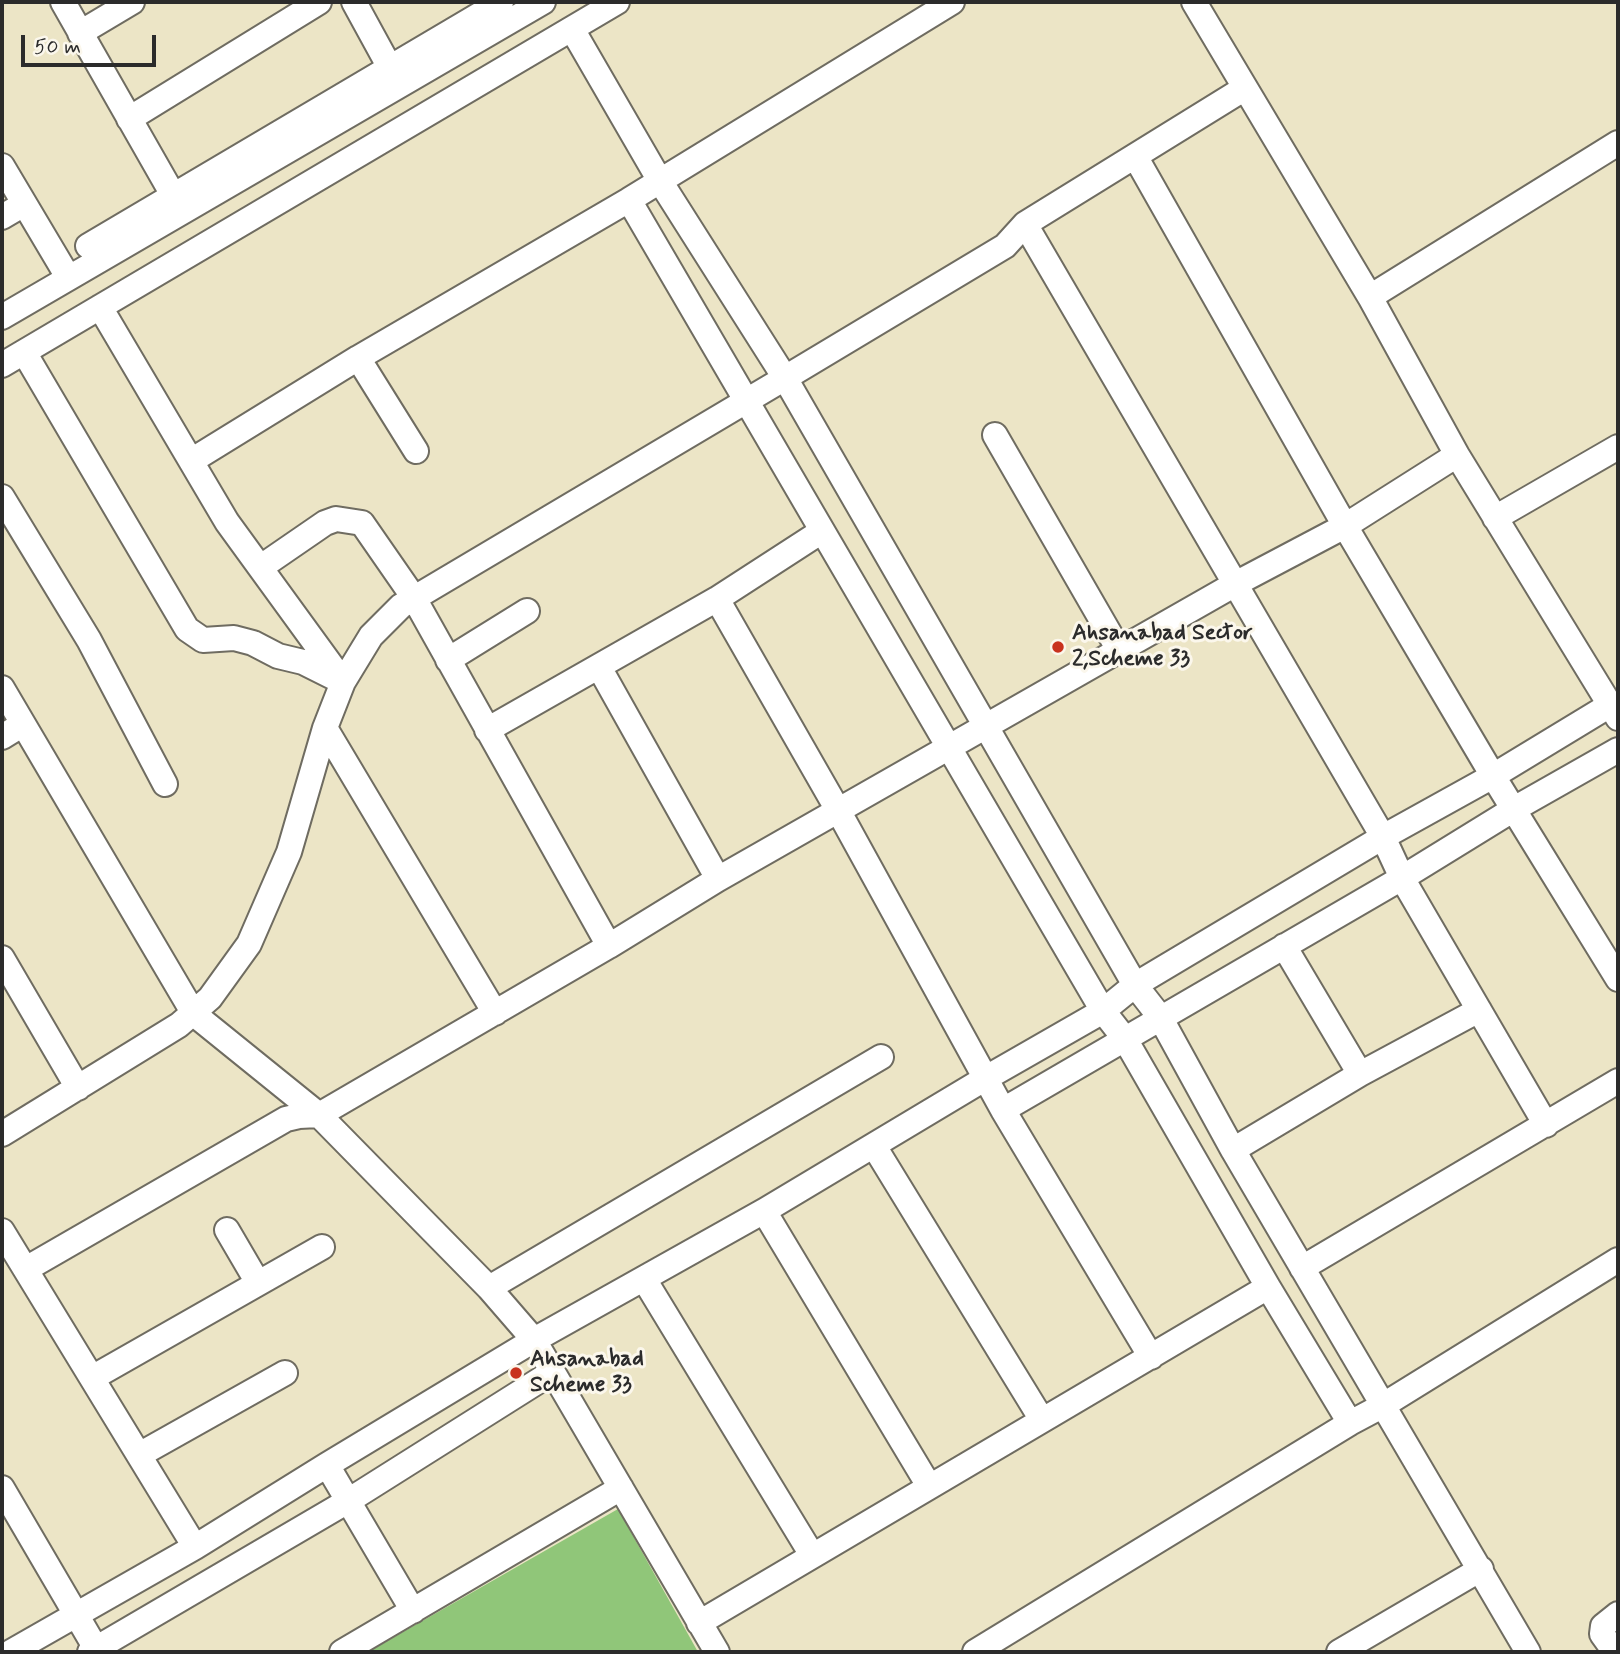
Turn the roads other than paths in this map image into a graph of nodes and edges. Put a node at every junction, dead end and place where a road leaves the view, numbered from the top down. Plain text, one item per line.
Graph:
1 (63, 2) edge
2 (132, 2) edge
3 (319, 2) edge
4 (354, 2) edge
5 (501, 2) edge
6 (542, 2) edge
7 (617, 2) edge
8 (952, 2) edge
9 (1194, 2) edge
10 (572, 29) junction
11 (80, 33) junction
12 (389, 66) junction
13 (1245, 88) junction
14 (129, 119) junction
15 (1618, 143) edge
16 (1135, 156) junction
17 (2, 166) edge
18 (660, 181) junction
19 (173, 195) junction
20 (629, 200) junction
21 (24, 204) junction
22 (2, 217) edge
23 (1025, 224) junction
24 (88, 246) dead end
25 (68, 277) junction
26 (1370, 297) junction
27 (100, 307) junction
28 (2, 317) edge
29 (24, 352) junction
30 (358, 358) junction
31 (2, 366) edge
32 (785, 378) junction
33 (747, 400) junction
34 (995, 435) dead end
35 (1618, 447) edge
36 (416, 452) dead end
37 (1457, 455) junction
38 (191, 461) junction
39 (2, 497) edge
40 (1495, 518) junction
41 (1345, 526) junction
42 (822, 531) junction
43 (261, 568) junction
44 (1237, 583) junction
45 (414, 598) junction
46 (717, 600) junction
47 (527, 611) dead end
48 (1119, 650) junction
49 (448, 660) junction
50 (599, 667) junction
51 (343, 682) junction
52 (2, 688) edge
53 (1614, 711) edge
54 (985, 726) junction
55 (325, 728) junction
56 (12, 730) edge
57 (487, 730) junction
58 (948, 747) junction
59 (1618, 750) edge
60 (1493, 776) junction
61 (165, 784) dead end
62 (1514, 809) junction
63 (839, 812) junction
64 (1382, 837) junction
65 (1402, 878) junction
66 (718, 879) junction
67 (609, 946) junction
68 (1284, 946) junction
69 (2, 958) edge
70 (1618, 979) edge
71 (1135, 985) junction
72 (1479, 1010) junction
73 (1103, 1011) junction
74 (495, 1013) junction
75 (194, 1014) junction
76 (1160, 1017) junction
77 (1125, 1039) junction
78 (881, 1057) dead end
79 (1360, 1074) junction
80 (986, 1078) junction
81 (1618, 1081) edge
82 (78, 1088) junction
83 (1003, 1110) junction
84 (319, 1115) junction
85 (1546, 1125) junction
86 (2, 1134) edge
87 (874, 1146) junction
88 (1233, 1150) junction
89 (764, 1211) junction
90 (227, 1230) dead end
91 (2, 1231) edge
92 (322, 1247) dead end
93 (1618, 1260) edge
94 (1302, 1268) junction
95 (26, 1269) junction
96 (644, 1279) junction
97 (258, 1283) junction
98 (1268, 1287) junction
99 (489, 1288) junction
100 (534, 1340) junction
101 (1151, 1357) junction
102 (285, 1373) dead end
103 (551, 1373) junction
104 (92, 1378) junction
105 (1382, 1406) junction
106 (1042, 1420) junction
107 (1350, 1423) junction
108 (139, 1455) junction
109 (327, 1465) junction
110 (929, 1486) junction
111 (2, 1488) edge
112 (621, 1488) junction
113 (348, 1501) junction
114 (195, 1548) junction
115 (812, 1555) junction
116 (1481, 1569) junction
117 (412, 1611) junction
118 (1618, 1615) edge
119 (76, 1616) junction
120 (699, 1623) junction
121 (94, 1651) edge
122 (11, 1652) edge
123 (342, 1652) edge
124 (717, 1652) edge
125 (975, 1652) edge
126 (1339, 1652) edge
127 (1528, 1652) edge
128 (1615, 1652) edge

1 - 11 street
2 - 11 street
3 - 14 street
4 - 12 street
5 - 12 street
6 - 25 street
7 - 10 street
8 - 18 street
9 - 13 street
10 - 18 street
10 - 27 street
11 - 14 street
12 - 19 street
13 - 16 street
13 - 26 street
14 - 19 street
15 - 26 street
16 - 23 street
16 - 41 street
17 - 21 street
18 - 20 street
18 - 32 street
19 - 24 street
20 - 30 street
20 - 33 street
21 - 22 street
21 - 25 street
23 - 32 street
23 - 44 street
25 - 28 street
26 - 37 street
27 - 29 street
27 - 38 street
29 - 31 street
29 - 51 street
30 - 36 street
30 - 38 street
32 - 33 street
32 - 54 street
33 - 42 street
33 - 45 street
34 - 48 street
35 - 40 street
37 - 40 street
37 - 41 street
38 - 43 street
39 - 61 street
40 - 53 street
41 - 44 street
41 - 60 street
42 - 46 street
42 - 58 street
43 - 45 street
43 - 51 street
44 - 48 street
44 - 64 street
45 - 49 street
45 - 51 street
46 - 50 street
46 - 63 street
47 - 49 street
48 - 54 street
49 - 57 street
50 - 57 street
50 - 66 street
51 - 55 street
52 - 56 street
53 - 60 street
54 - 58 street
54 - 71 street
55 - 74 street
55 - 75 street
56 - 75 street
57 - 67 street
58 - 63 street
58 - 73 street
59 - 62 street
60 - 62 street
60 - 64 street
62 - 65 street
62 - 70 street
63 - 66 street
63 - 80 street
64 - 65 street
64 - 71 street
65 - 68 street
65 - 72 street
66 - 67 street
67 - 74 street
68 - 76 street
68 - 79 street
69 - 82 street
71 - 73 street
71 - 76 street
72 - 79 street
72 - 85 street
73 - 77 street
73 - 80 street
74 - 84 street
75 - 82 street
75 - 84 street
76 - 77 street
76 - 88 street
77 - 83 street
77 - 98 street
78 - 99 street
79 - 88 street
80 - 83 street
80 - 87 street
81 - 85 street
82 - 86 street
83 - 101 street
84 - 95 street
84 - 99 street
85 - 94 street
87 - 89 street
87 - 106 street
88 - 94 street
89 - 96 street
89 - 110 street
90 - 97 street
91 - 95 street
92 - 97 street
93 - 105 street
94 - 105 street
95 - 104 street
96 - 100 street
96 - 115 street
97 - 104 street
98 - 101 street
98 - 107 street
99 - 100 street
100 - 103 street
100 - 109 street
101 - 106 street
102 - 108 street
103 - 112 street
103 - 113 street
104 - 108 street
105 - 107 street
105 - 116 street
106 - 110 street
107 - 125 street
108 - 114 street
109 - 113 street
109 - 114 street
110 - 115 street
111 - 119 street
112 - 117 street
112 - 120 street
113 - 117 street
113 - 121 street
114 - 119 street
115 - 120 street
116 - 126 street
116 - 127 street
117 - 123 street
118 - 128 street
119 - 121 street
119 - 122 street
120 - 124 street

